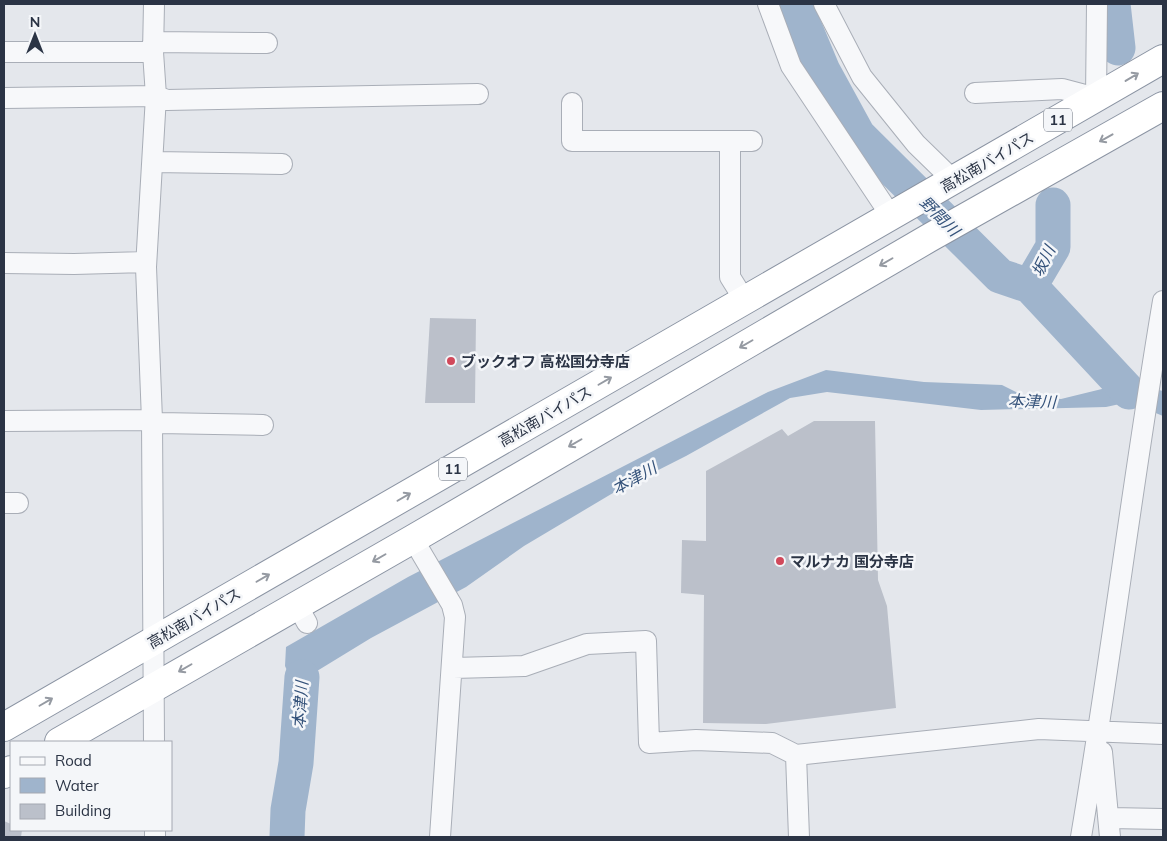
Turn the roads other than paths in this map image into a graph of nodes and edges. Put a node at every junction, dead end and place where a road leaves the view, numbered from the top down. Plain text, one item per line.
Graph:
1 (154, 4) edge
2 (768, 4) edge
3 (824, 4) edge
4 (1097, 4) edge
5 (267, 43) dead end
6 (153, 47) junction
7 (4, 52) edge
8 (1163, 59) edge
9 (975, 93) dead end
10 (478, 94) dead end
11 (156, 96) junction
12 (4, 98) edge
13 (1096, 98) junction
14 (572, 103) dead end
15 (1163, 106) edge
16 (752, 141) dead end
17 (730, 142) junction
18 (153, 162) junction
19 (282, 164) dead end
20 (954, 181) junction
21 (896, 214) junction
22 (146, 262) junction
23 (4, 263) edge
24 (744, 301) junction
25 (1163, 301) edge
26 (152, 420) junction
27 (4, 421) edge
28 (263, 424) dead end
29 (413, 539) junction
30 (155, 640) junction
31 (453, 668) junction
32 (155, 685) junction
33 (4, 727) edge
34 (1099, 730) junction
35 (1163, 734) edge
36 (61, 741) edge
37 (154, 741) edge
38 (796, 755) junction
39 (1163, 819) edge
40 (1110, 828) edge
41 (440, 837) edge
42 (799, 837) edge
43 (1081, 837) edge

1 - 6 street
2 - 21 street
3 - 20 street
4 - 13 street
5 - 6 street
6 - 7 street
6 - 11 street
13 -> 8 highway, 高松南バイパス / 11
9 - 13 street
10 - 11 street
11 - 12 street
11 - 18 street
13 - 20 highway, 高松南バイパス / 11
14 - 17 street
15 -> 29 highway, 11
16 - 17 street
17 - 24 street
18 - 19 street
18 - 22 street
20 - 21 highway, 高松南バイパス / 11
21 - 24 highway, 高松南バイパス / 11
22 - 23 street
22 - 26 street
30 -> 24 highway, 高松南バイパス / 11
25 - 34 street
26 - 27 street
26 - 28 street
26 - 30 street
29 - 31 street
29 -> 32 highway, 11
30 - 32 street
33 -> 30 highway, 高松南バイパス / 11
31 - 38 street
31 - 41 street
32 - 36 highway, 11
32 - 37 street
34 - 35 street
34 - 38 street
34 - 40 street
34 - 43 street
38 - 42 street
39 - 40 street

